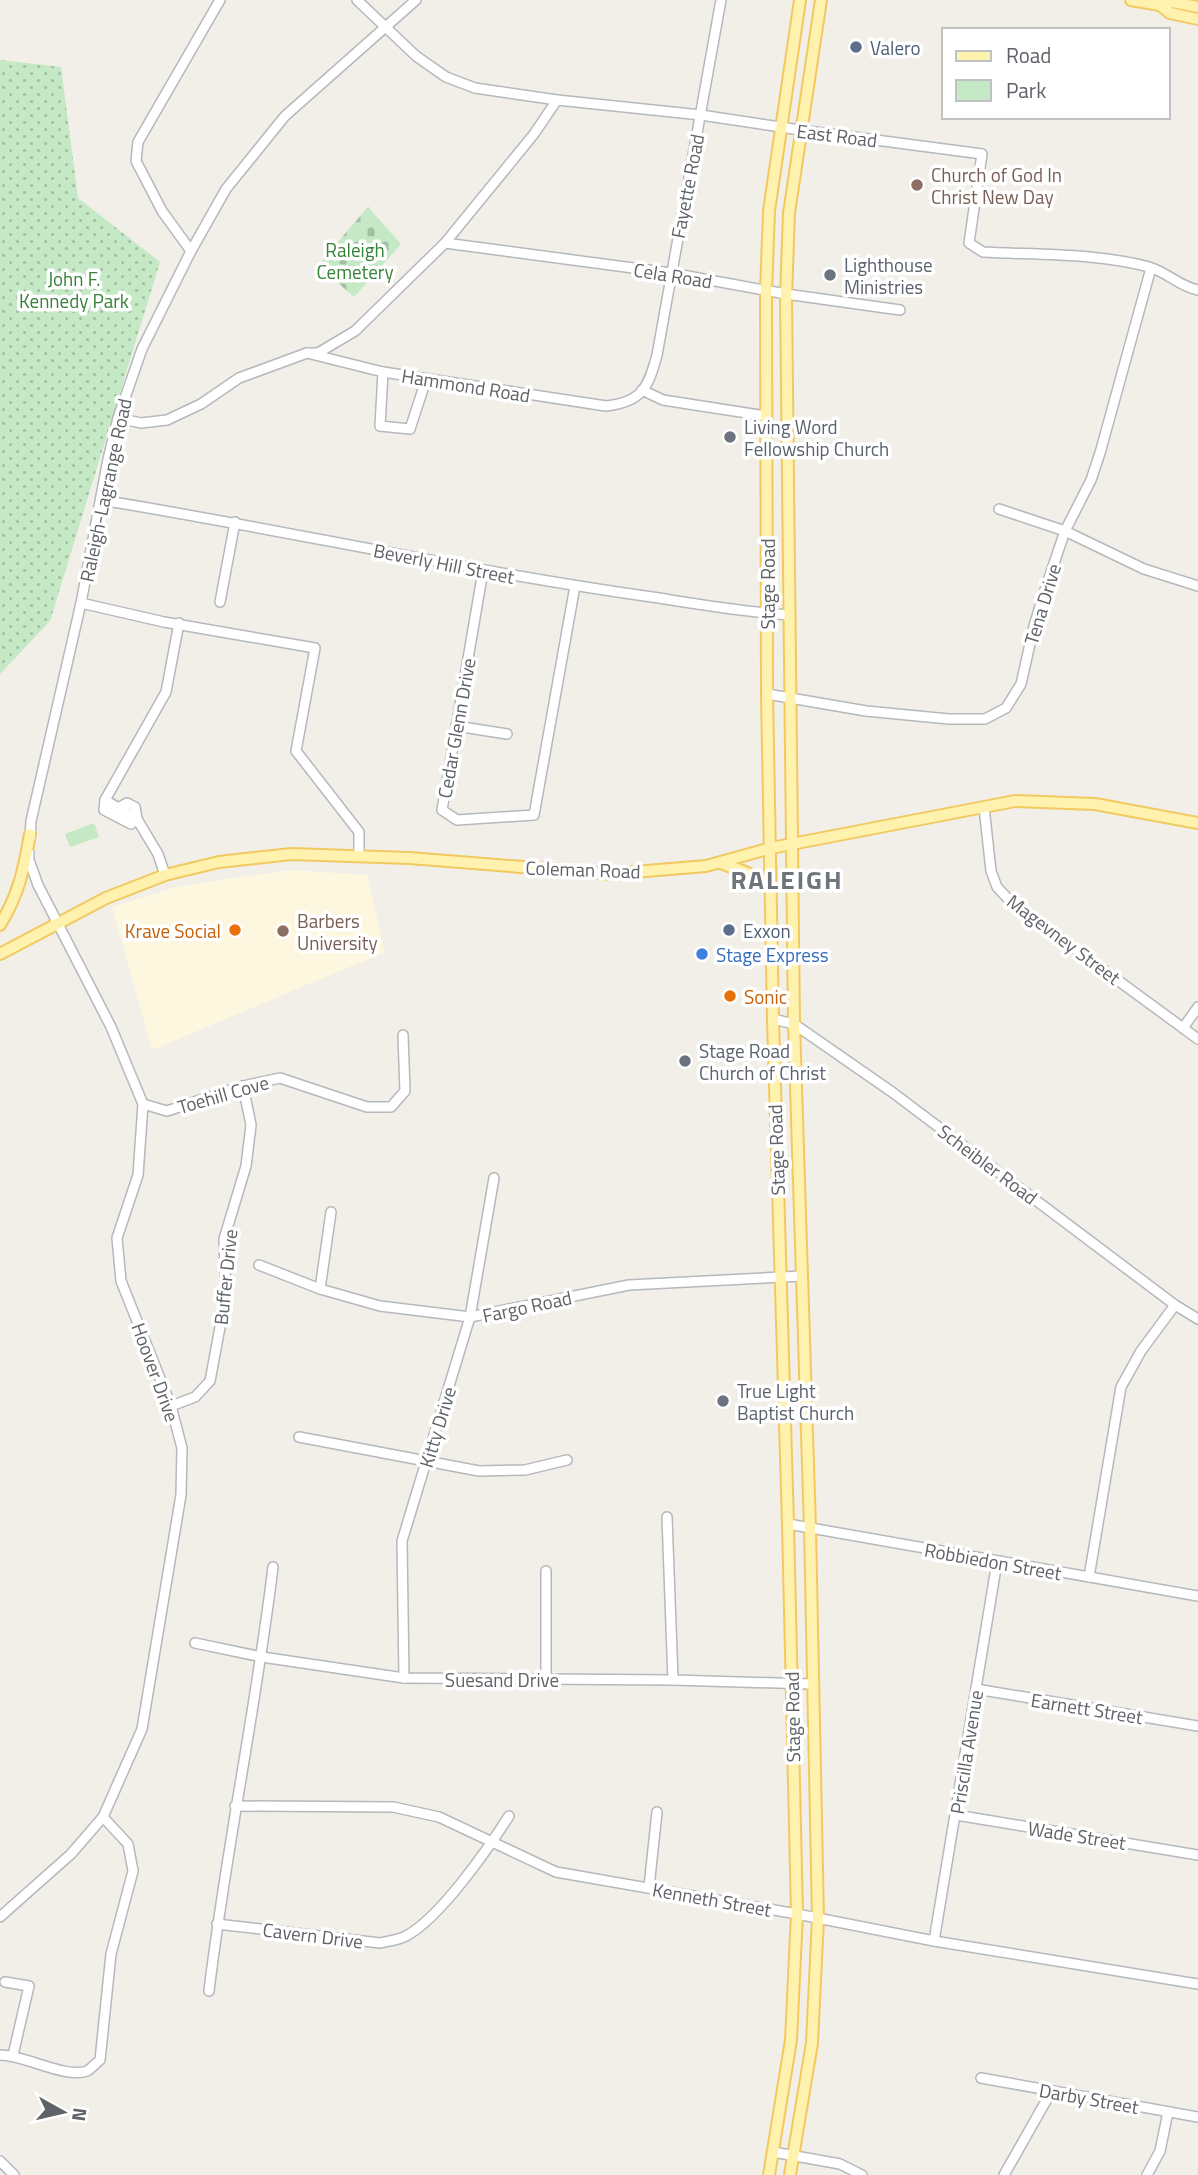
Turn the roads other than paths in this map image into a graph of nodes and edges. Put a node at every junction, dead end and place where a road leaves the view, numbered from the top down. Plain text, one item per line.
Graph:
1 (220, 0) edge
2 (357, 0) edge
3 (416, 0) edge
4 (721, 0) edge
5 (800, 0) edge
6 (821, 0) edge
7 (1132, 0) edge
8 (1160, 5) junction
9 (1198, 7) edge
10 (1198, 19) edge
11 (385, 28) junction
12 (557, 100) junction
13 (701, 115) junction
14 (780, 127) junction
15 (800, 130) junction
16 (445, 243) junction
17 (191, 251) junction
18 (1151, 268) junction
19 (671, 273) junction
20 (1198, 290) edge
21 (766, 291) junction
22 (786, 294) junction
23 (900, 310) dead end
24 (307, 353) junction
25 (383, 372) junction
26 (426, 380) junction
27 (642, 390) junction
28 (627, 404) joint
29 (766, 416) junction
30 (118, 418) junction
31 (101, 500) junction
32 (999, 509) dead end
33 (235, 522) junction
34 (1065, 531) junction
35 (483, 571) junction
36 (575, 586) junction
37 (1198, 586) edge
38 (220, 602) dead end
39 (81, 603) junction
40 (766, 614) junction
41 (789, 615) junction
42 (180, 623) junction
43 (767, 694) junction
44 (790, 698) junction
45 (456, 726) junction
46 (507, 734) dead end
47 (105, 800) junction
48 (984, 807) junction
49 (137, 819) junction
50 (1198, 823) edge
51 (30, 834) junction
52 (792, 844) junction
53 (771, 848) junction
54 (359, 855) junction
55 (720, 863) junction
56 (165, 875) junction
57 (771, 891) junction
58 (56, 923) junction
59 (0, 925) edge
60 (0, 954) edge
61 (1198, 1007) edge
62 (773, 1019) junction
63 (794, 1024) junction
64 (1183, 1028) junction
65 (402, 1035) dead end
66 (1198, 1039) edge
67 (243, 1086) junction
68 (142, 1104) junction
69 (494, 1178) dead end
70 (331, 1212) dead end
71 (259, 1265) dead end
72 (802, 1276) junction
73 (779, 1277) junction
74 (320, 1289) junction
75 (1175, 1305) junction
76 (470, 1317) junction
77 (1198, 1320) edge
78 (171, 1406) junction
79 (299, 1437) dead end
80 (567, 1460) dead end
81 (427, 1462) junction
82 (667, 1517) dead end
83 (788, 1524) junction
84 (810, 1528) junction
85 (997, 1562) junction
86 (273, 1567) dead end
87 (546, 1571) dead end
88 (1089, 1577) junction
89 (1198, 1595) edge
90 (195, 1643) dead end
91 (262, 1657) junction
92 (404, 1678) junction
93 (546, 1679) junction
94 (673, 1680) junction
95 (811, 1684) junction
96 (791, 1685) junction
97 (976, 1689) junction
98 (1198, 1726) edge
99 (235, 1806) junction
100 (657, 1812) dead end
101 (956, 1815) junction
102 (509, 1816) dead end
103 (103, 1817) junction
104 (491, 1843) junction
105 (1198, 1855) edge
106 (649, 1887) junction
107 (797, 1914) junction
108 (0, 1917) edge
109 (818, 1918) junction
110 (217, 1924) junction
111 (934, 1941) junction
112 (5, 1982) dead end
113 (1198, 1984) edge
114 (209, 1991) dead end
115 (0, 2055) edge
116 (13, 2055) junction
117 (981, 2078) dead end
118 (1051, 2092) junction
119 (1168, 2112) junction
120 (1198, 2117) edge
121 (773, 2152) junction
122 (794, 2155) junction
123 (0, 2161) edge
124 (14, 2175) edge
125 (769, 2175) edge
126 (790, 2175) edge
127 (862, 2175) edge
128 (1004, 2175) edge
129 (1147, 2175) edge

1 - 17 street
2 - 11 street, East Road
3 - 11 street, Raleigh-Lagrange Road
4 - 13 street, Fayette Road
5 - 14 main road, Stage Road
6 - 15 main road, Stage Road
7 - 8 main road
8 - 9 main road
8 - 10 main road
11 - 12 street, East Road
11 - 17 street, Raleigh-Lagrange Road
12 - 13 street, East Road
12 - 16 street
13 - 14 street, East Road
13 - 19 street, Fayette Road
14 - 15 street, East Road
14 - 21 main road, Stage Road
15 - 18 street, East Road
15 - 22 main road, Stage Road
16 - 19 street, Cela Road
16 - 24 street
17 - 30 street, Raleigh-Lagrange Road
18 - 20 street, East Road
18 - 34 street, Tena Drive
19 - 21 street, Cela Road
19 - 27 street, Fayette Road
21 - 22 street, Cela Road
21 - 29 main road, Stage Road
22 - 23 street, Cela Road
22 - 41 main road, Stage Road
24 - 25 street, Hammond Road
24 - 30 street
25 - 26 street, Hammond Road
25 - 26 street
26 - 28 street, Hammond Road
27 - 28 street, Fayette Road
27 - 29 street
29 - 40 main road, Stage Road
30 - 31 street, Raleigh-Lagrange Road
31 - 33 street, Beverly Hill Street
31 - 39 street, Raleigh-Lagrange Road
32 - 34 street
33 - 35 street, Beverly Hill Street
33 - 38 street
34 - 37 street
34 - 44 street, Tena Drive
35 - 36 street, Beverly Hill Street
35 - 45 street, Cedar Glenn Drive
36 - 40 street, Beverly Hill Street
36 - 45 street, Cedar Glenn Drive
39 - 42 street
39 - 51 street, Raleigh-Lagrange Road
40 - 41 street, Beverly Hill Street
40 - 43 main road, Stage Road
41 - 44 main road, Stage Road
42 - 47 street
42 - 54 street
43 - 44 street, Tena Drive
43 - 53 main road, Stage Road
44 - 52 main road, Stage Road
45 - 46 street
47 - 49 street
47 - 49 street
48 - 50 main road, Coleman Road
48 - 52 main road, Coleman Road
48 - 64 street, Magevney Street
49 - 56 street
51 - 58 street, Raleigh-Lagrange Road
51 - 59 main road
52 - 53 main road, Coleman Road
52 - 63 main road, Stage Road
53 - 55 main road, Coleman Road
53 - 57 main road, Stage Road
54 - 55 main road, Coleman Road
54 - 56 main road, Coleman Road
55 - 57 main road
56 - 58 main road, Coleman Road
57 - 62 main road, Stage Road
58 - 60 main road
58 - 68 street, Hoover Drive
61 - 64 street
62 - 63 street, Scheibler Road
62 - 73 main road, Stage Road
63 - 72 main road, Stage Road
63 - 75 street, Scheibler Road
64 - 66 street, Magevney Street
65 - 67 street, Toehill Cove
67 - 68 street, Toehill Cove
67 - 78 street, Buffer Drive
68 - 78 street, Hoover Drive
69 - 76 street, Kitty Drive
70 - 74 street
71 - 74 street, Fargo Road
72 - 73 street, Fargo Road
72 - 84 main road, Stage Road
73 - 76 street, Fargo Road
73 - 83 main road, Stage Road
74 - 76 street, Fargo Road
75 - 77 street, Scheibler Road
75 - 88 street
76 - 81 street, Kitty Drive
78 - 103 street, Hoover Drive
79 - 81 street
80 - 81 street
81 - 92 street, Kitty Drive
82 - 94 street
83 - 84 street, Robbiedon Street
83 - 96 main road, Stage Road
84 - 85 street, Robbiedon Street
84 - 95 main road, Stage Road
85 - 88 street, Robbiedon Street
85 - 97 street, Priscilla Avenue
86 - 91 street
87 - 93 street
88 - 89 street, Robbiedon Street
90 - 91 street, Suesand Drive
91 - 92 street, Suesand Drive
91 - 99 street
92 - 93 street, Suesand Drive
93 - 94 street, Suesand Drive
94 - 96 street, Suesand Drive
95 - 96 street, Suesand Drive
95 - 109 main road, Stage Road
96 - 107 main road, Stage Road
97 - 98 street, Earnett Street
97 - 101 street, Priscilla Avenue
99 - 104 street, Kenneth Street
99 - 110 street
100 - 106 street
101 - 105 street, Wade Street
101 - 111 street, Priscilla Avenue
102 - 104 street, Cavern Drive
103 - 108 street, Hoover Drive
103 - 116 street
104 - 106 street, Kenneth Street
104 - 110 street, Cavern Drive
106 - 107 street, Kenneth Street
107 - 109 street, Kenneth Street
107 - 121 main road, Stage Road
109 - 111 street, Kenneth Street
109 - 122 main road, Stage Road
110 - 114 street
111 - 113 street, Kenneth Street
112 - 116 street
115 - 116 street
117 - 118 street, Darby Street
118 - 119 street, Darby Street
118 - 128 street
119 - 120 street, Darby Street
119 - 129 street
121 - 122 street
121 - 125 main road, Stage Road
122 - 126 main road, Stage Road
122 - 127 street
123 - 124 street

